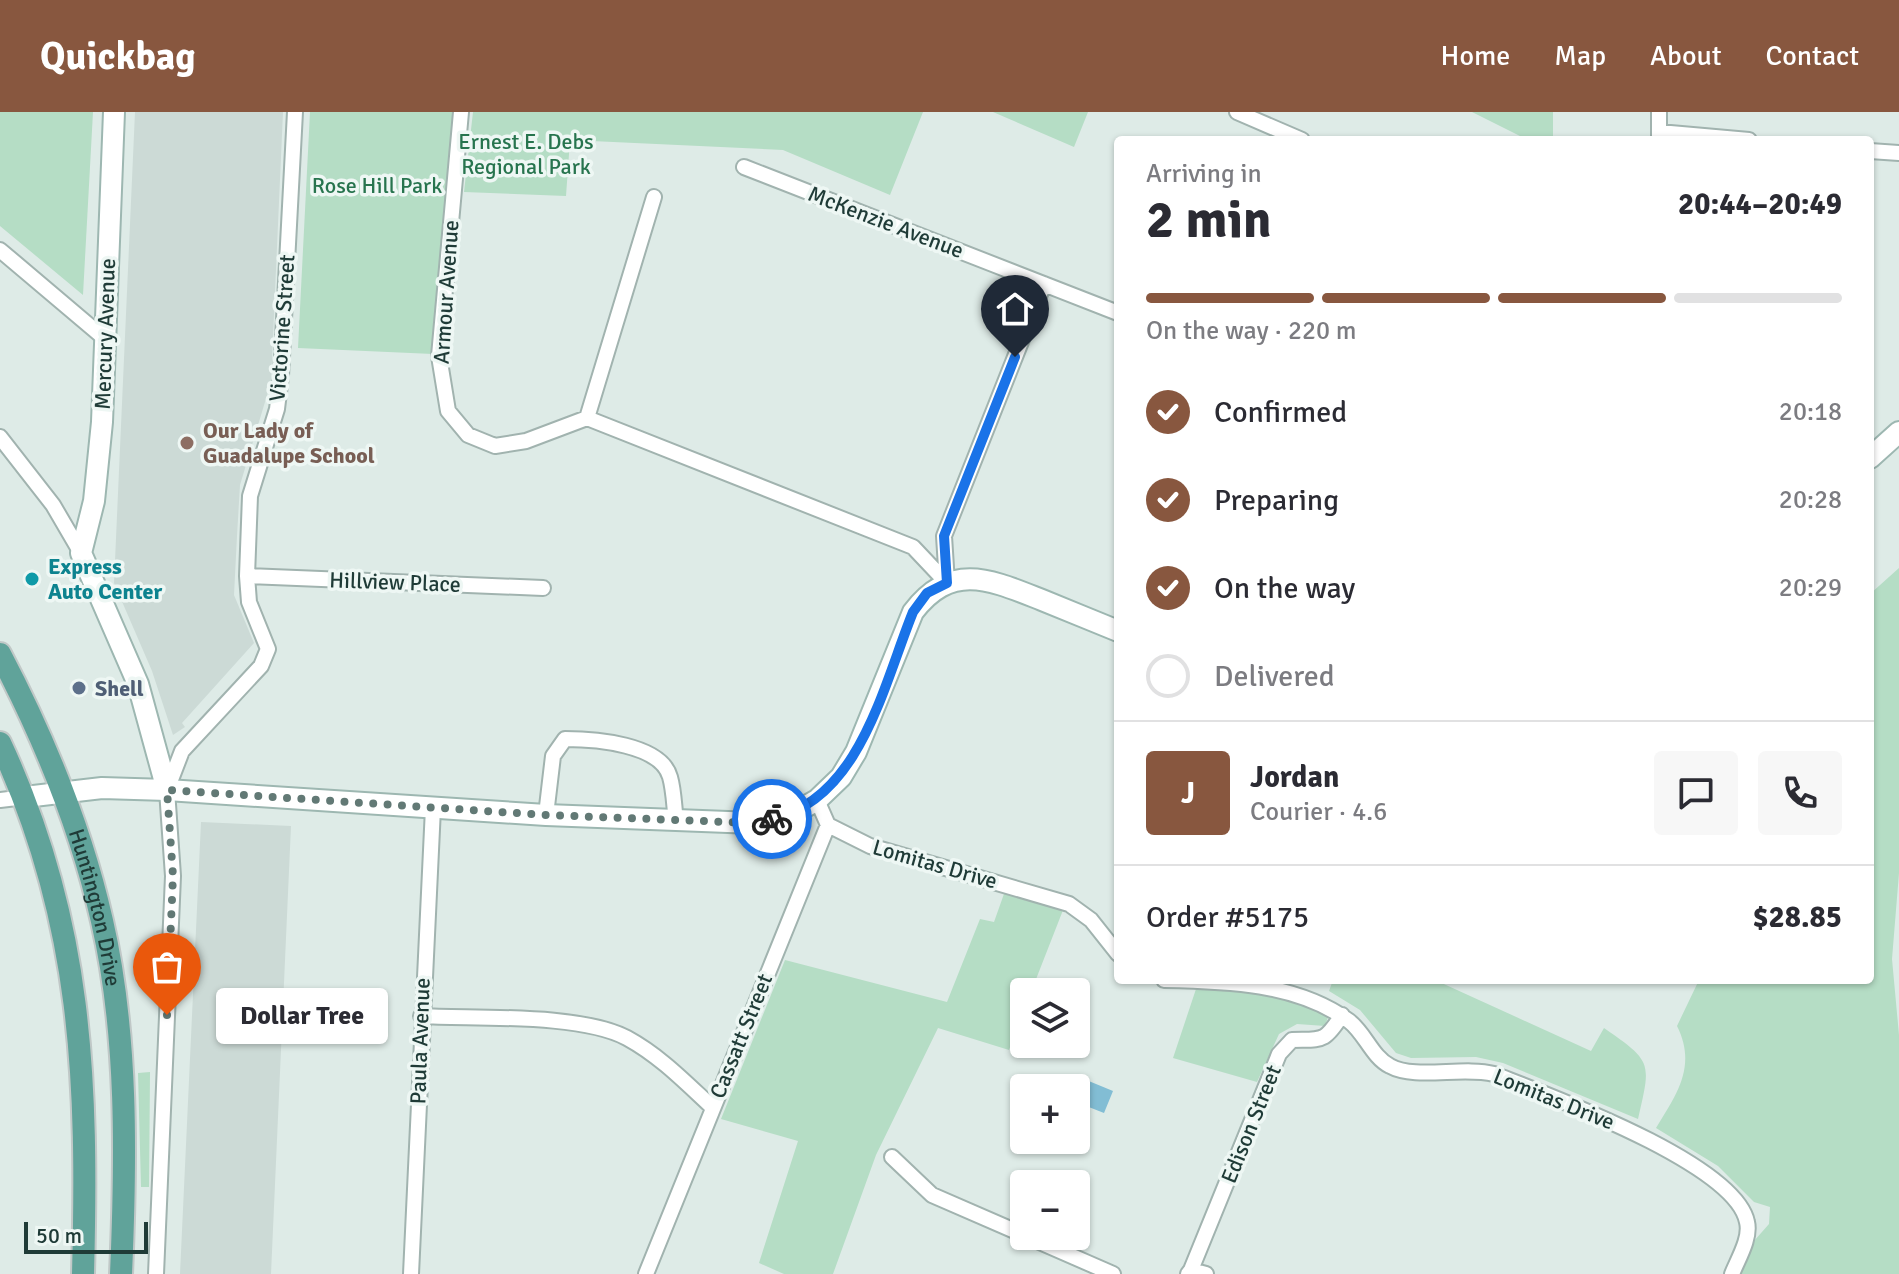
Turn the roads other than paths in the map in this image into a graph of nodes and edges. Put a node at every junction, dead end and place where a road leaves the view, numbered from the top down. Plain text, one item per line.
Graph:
1 (114, 112) edge
2 (295, 112) edge
3 (461, 112) edge
4 (1237, 112) edge
5 (1659, 112) edge
6 (1293, 136) edge
7 (1659, 136) edge
8 (1874, 151) edge
9 (1899, 153) edge
10 (744, 167) dead end
11 (654, 197) dead end
12 (0, 250) edge
13 (1044, 284) junction
14 (1114, 311) edge
15 (104, 338) junction
16 (587, 418) junction
17 (1899, 432) edge
18 (0, 437) edge
19 (1874, 454) edge
20 (81, 553) junction
21 (247, 576) junction
22 (947, 583) junction
23 (543, 588) dead end
24 (1114, 629) edge
25 (0, 654) edge
26 (0, 743) edge
27 (167, 790) junction
28 (63, 792) junction
29 (25, 797) junction
30 (0, 800) edge
31 (817, 800) junction
32 (433, 808) junction
33 (546, 815) junction
34 (676, 821) junction
35 (828, 825) junction
36 (1114, 949) edge
37 (1245, 984) edge
38 (1342, 1015) junction
39 (421, 1016) junction
40 (712, 1107) junction
41 (892, 1157) dead end
42 (1010, 1229) edge
43 (1057, 1250) edge
44 (1195, 1273) edge
45 (83, 1274) edge
46 (121, 1274) edge
47 (156, 1274) edge
48 (411, 1274) edge
49 (646, 1274) edge
50 (1113, 1274) edge
51 (1732, 1274) edge

1 - 15 street, Mercury Avenue
2 - 21 street, Victorine Street
3 - 16 street, Armour Avenue
4 - 6 street
5 - 7 street
8 - 9 street
10 - 13 street, McKenzie Avenue
11 - 16 street
12 - 15 street
13 - 14 street, McKenzie Avenue
13 - 22 street
15 - 20 street, Mercury Avenue
16 - 22 street
17 - 19 street
18 - 20 street
20 - 27 street
21 - 23 street, Hillview Place
21 - 27 street, Victorine Street
22 - 24 street
22 - 31 street
25 - 28 main road, Huntington Drive
26 - 29 main road, Huntington Drive
27 - 28 street
27 - 32 street
27 - 47 street
28 - 29 street
28 - 46 main road, Huntington Drive
29 - 30 street
29 - 45 main road, Huntington Drive
31 - 34 street
31 - 35 street
32 - 33 street
32 - 39 street, Paula Avenue
33 - 34 street
33 - 34 street
35 - 36 street, Lomitas Drive
35 - 40 street, Cassatt Street
37 - 38 street, Lomitas Drive
38 - 44 street, Edison Street
38 - 51 street, Lomitas Drive
39 - 40 street
39 - 48 street, Paula Avenue
40 - 49 street, Cassatt Street
41 - 42 street
43 - 50 street

